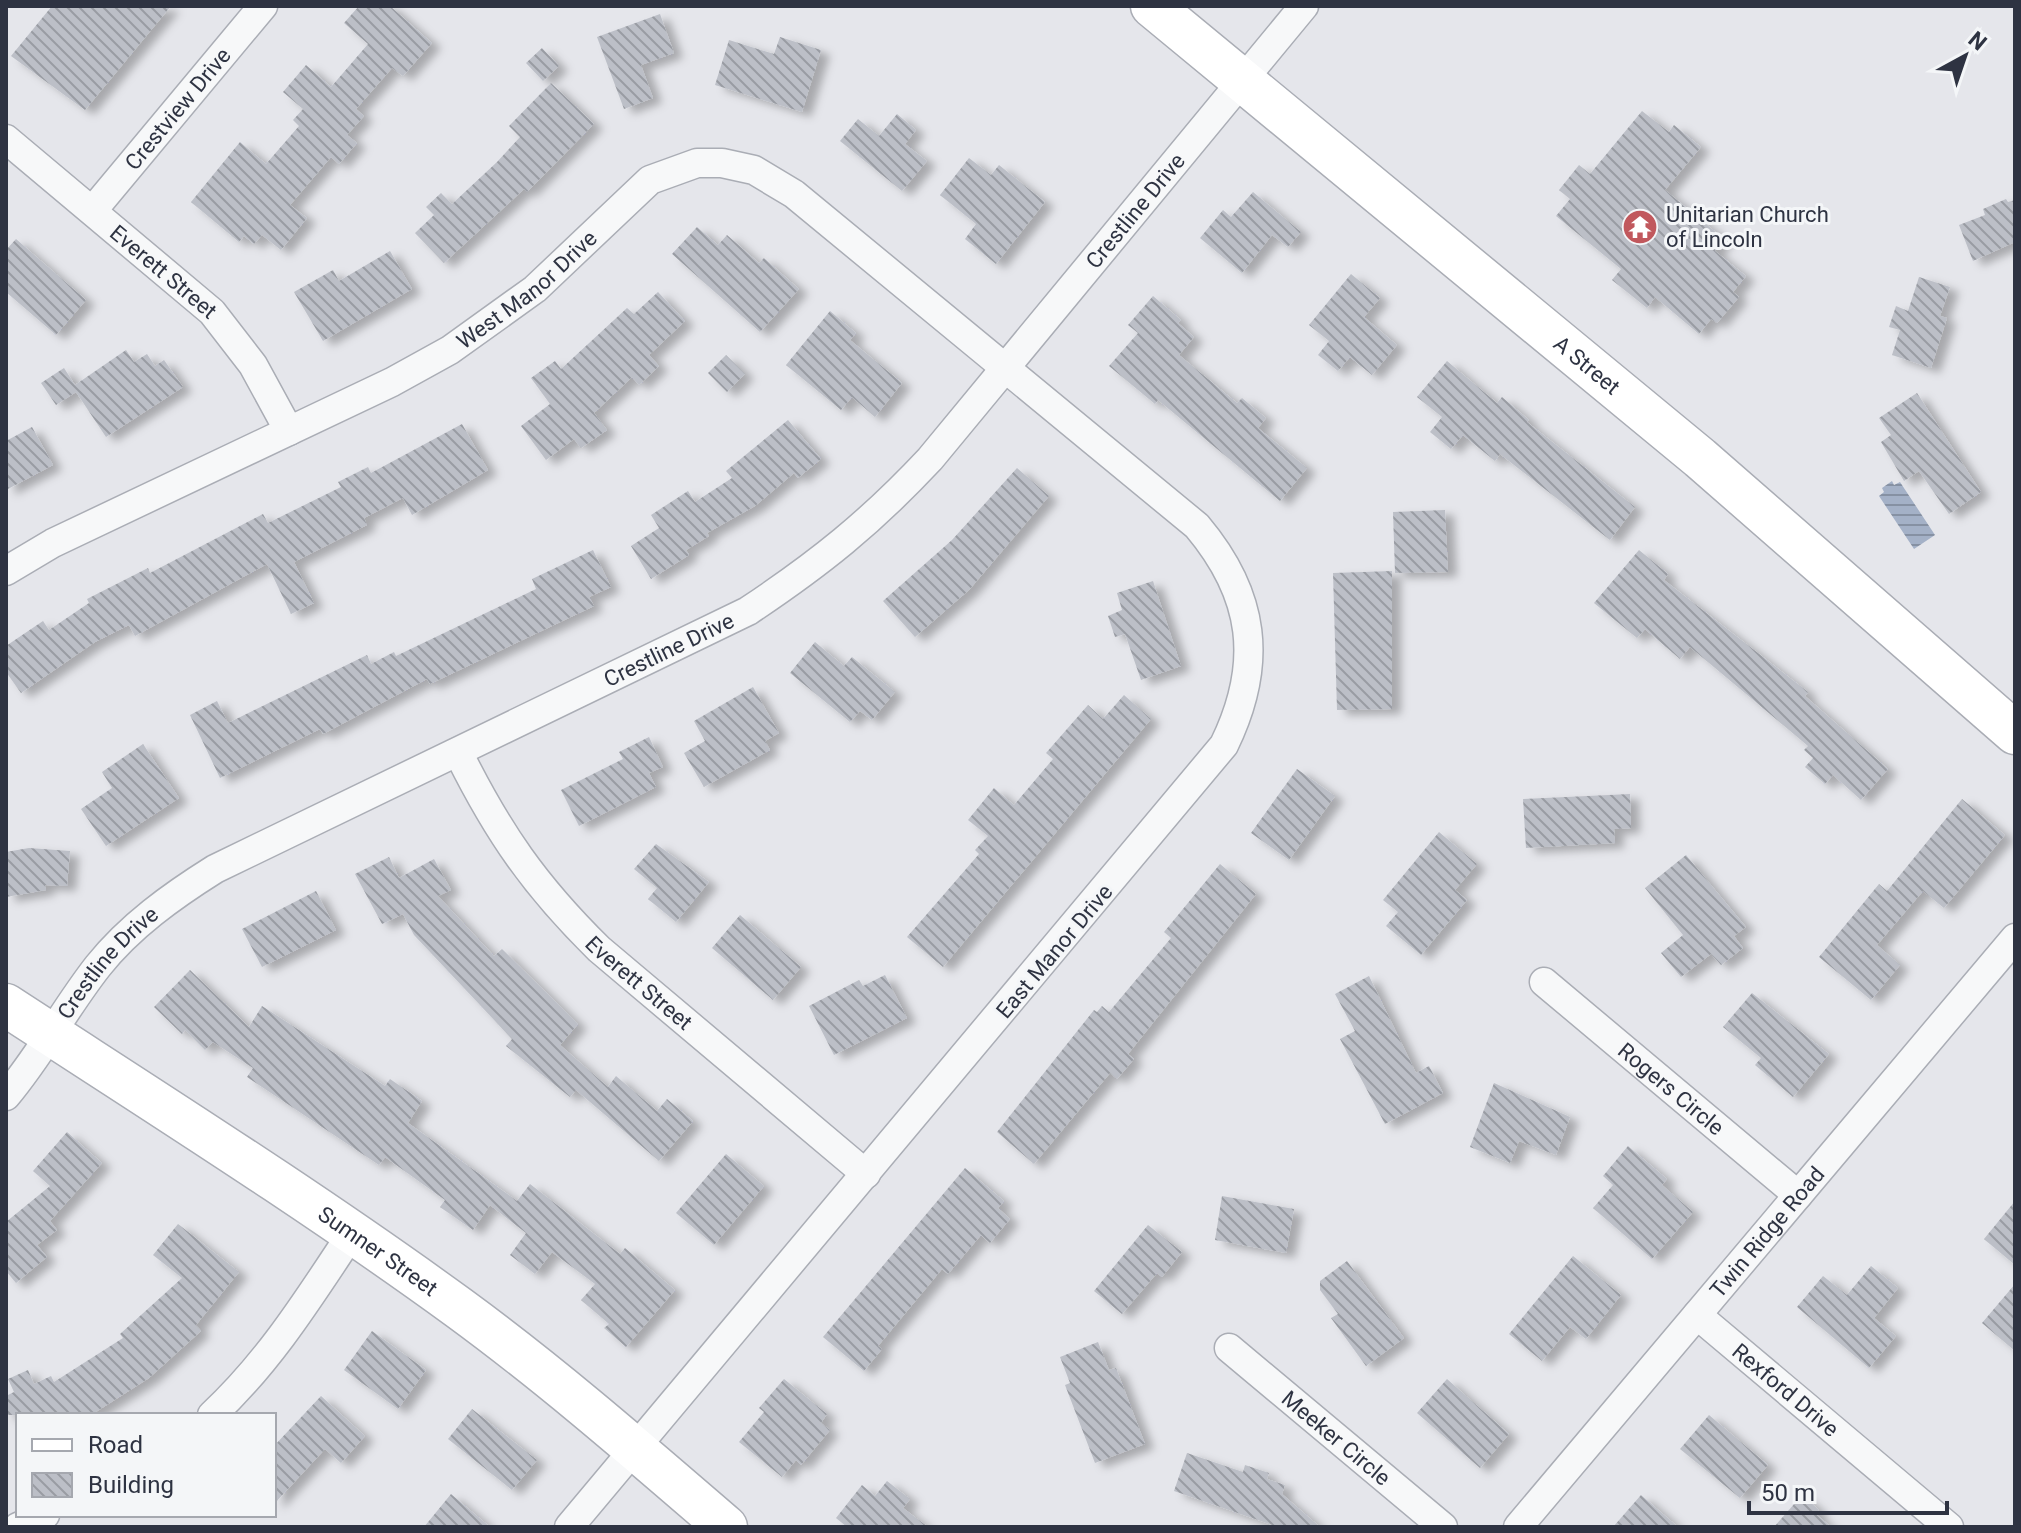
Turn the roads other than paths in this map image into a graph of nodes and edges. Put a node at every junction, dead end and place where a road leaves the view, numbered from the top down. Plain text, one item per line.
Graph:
1 (263, 6) edge
2 (1152, 6) edge
3 (1304, 6) edge
4 (1242, 80) junction
5 (6, 139) edge
6 (93, 210) junction
7 (1006, 368) junction
8 (289, 431) junction
9 (6, 571) edge
10 (2015, 733) edge
11 (458, 752) junction
12 (2015, 938) edge
13 (1544, 982) dead end
14 (6, 1005) edge
15 (50, 1034) junction
16 (6, 1096) edge
17 (866, 1174) junction
18 (1798, 1195) junction
19 (352, 1233) junction
20 (1697, 1315) junction
21 (1229, 1348) dead end
22 (214, 1413) edge
23 (634, 1448) junction
24 (40, 1517) edge
25 (18, 1527) edge
26 (569, 1527) edge
27 (726, 1527) edge
28 (1443, 1527) edge
29 (1518, 1527) edge
30 (1949, 1527) edge

1 - 6 street, Crestview Drive
2 - 4 main road, A Street
3 - 4 street, Crestline Drive
4 - 7 street, Crestline Drive
4 - 10 main road, A Street
5 - 6 street, Everett Street
6 - 8 street, Everett Street
7 - 8 street, West Manor Drive
7 - 11 street, Crestline Drive
7 - 17 street, East Manor Drive
8 - 9 street, West Manor Drive
11 - 15 street, Crestline Drive
11 - 17 street, Everett Street
12 - 18 street, Twin Ridge Road
13 - 18 street, Rogers Circle
14 - 15 main road, Sumner Street
15 - 16 street, Crestline Drive
15 - 19 main road, Sumner Street
17 - 23 street, East Manor Drive
18 - 20 street, Twin Ridge Road
19 - 22 street
19 - 23 main road, Sumner Street
20 - 29 street, Twin Ridge Road
20 - 30 street, Rexford Drive
21 - 28 street, Meeker Circle
23 - 26 street, East Manor Drive
23 - 27 main road, Sumner Street
24 - 25 street

